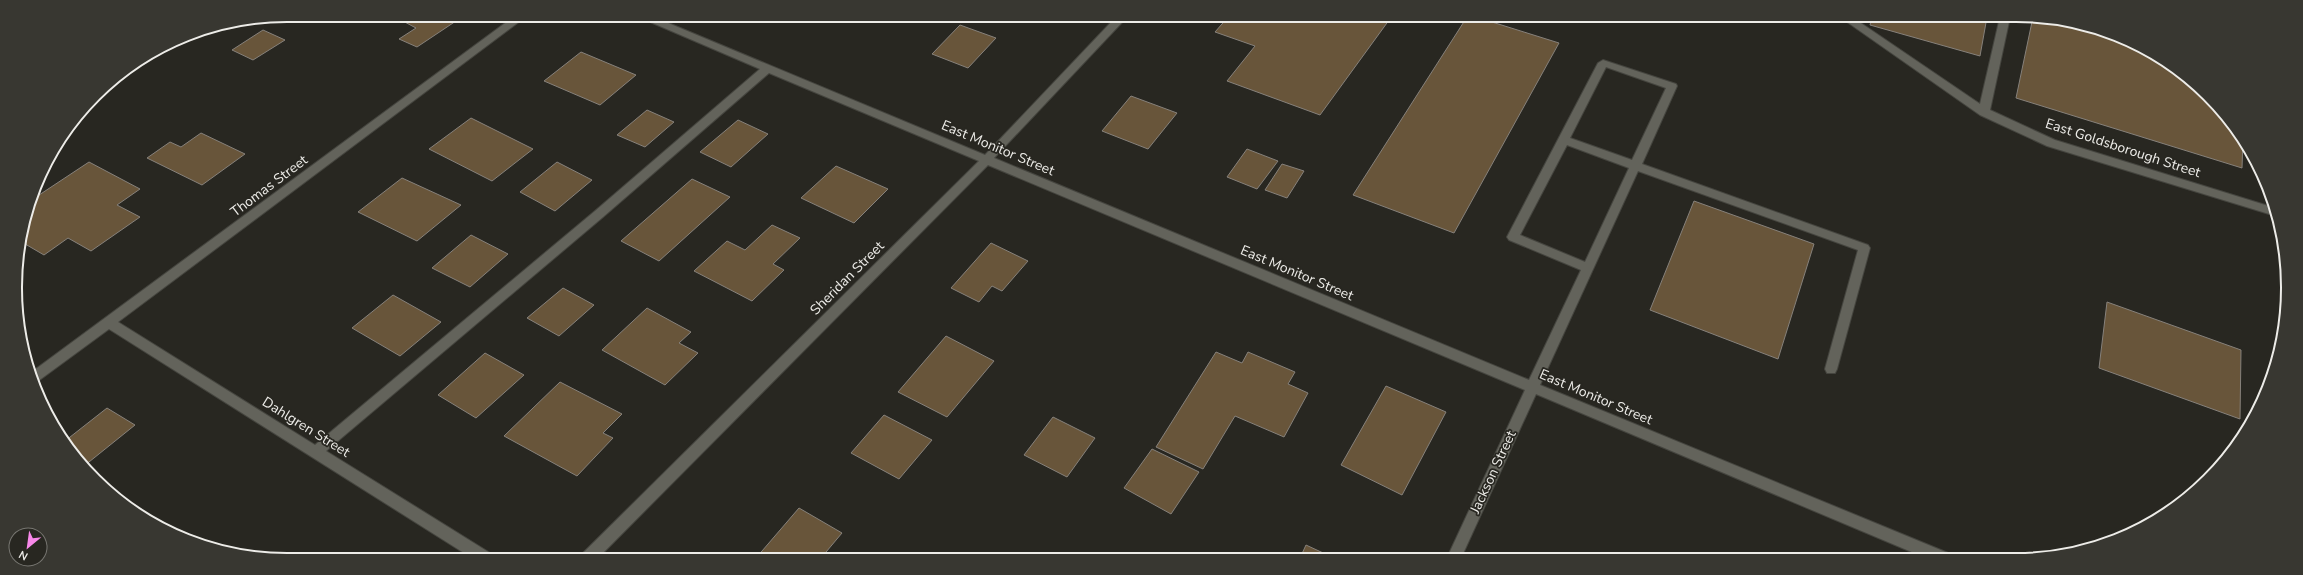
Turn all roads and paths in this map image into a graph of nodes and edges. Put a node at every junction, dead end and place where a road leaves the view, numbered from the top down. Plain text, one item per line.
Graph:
1 (514, 22) edge
2 (653, 22) edge
3 (1117, 22) edge
4 (1852, 22) edge
5 (2004, 22) edge
6 (767, 69) junction
7 (1984, 112) junction
8 (1564, 140) junction
9 (986, 160) junction
10 (1636, 166) junction
11 (2270, 212) edge
12 (1588, 268) junction
13 (110, 323) junction
14 (1831, 369) dead end
15 (37, 375) edge
16 (1533, 387) junction
17 (316, 452) junction
18 (477, 553) edge
19 (593, 553) edge
20 (1456, 553) edge
21 (1932, 553) edge

1 - 13 street, Thomas Street
2 - 6 street, East Monitor Street
3 - 9 street, Sheridan Street
4 - 7 street, East Goldsborough Street
5 - 7 street
6 - 9 street, East Monitor Street
6 - 17 street
7 - 11 street, East Goldsborough Street
8 - 10 street
8 - 10 street, Jackson Street
8 - 12 street
9 - 16 street, East Monitor Street
9 - 19 street, Sheridan Street
10 - 12 street, Jackson Street
10 - 14 street
12 - 16 street, Jackson Street
13 - 15 street, Thomas Street
13 - 17 street, Dahlgren Street
16 - 20 street, Jackson Street
16 - 21 street, East Monitor Street
17 - 18 street, Dahlgren Street

